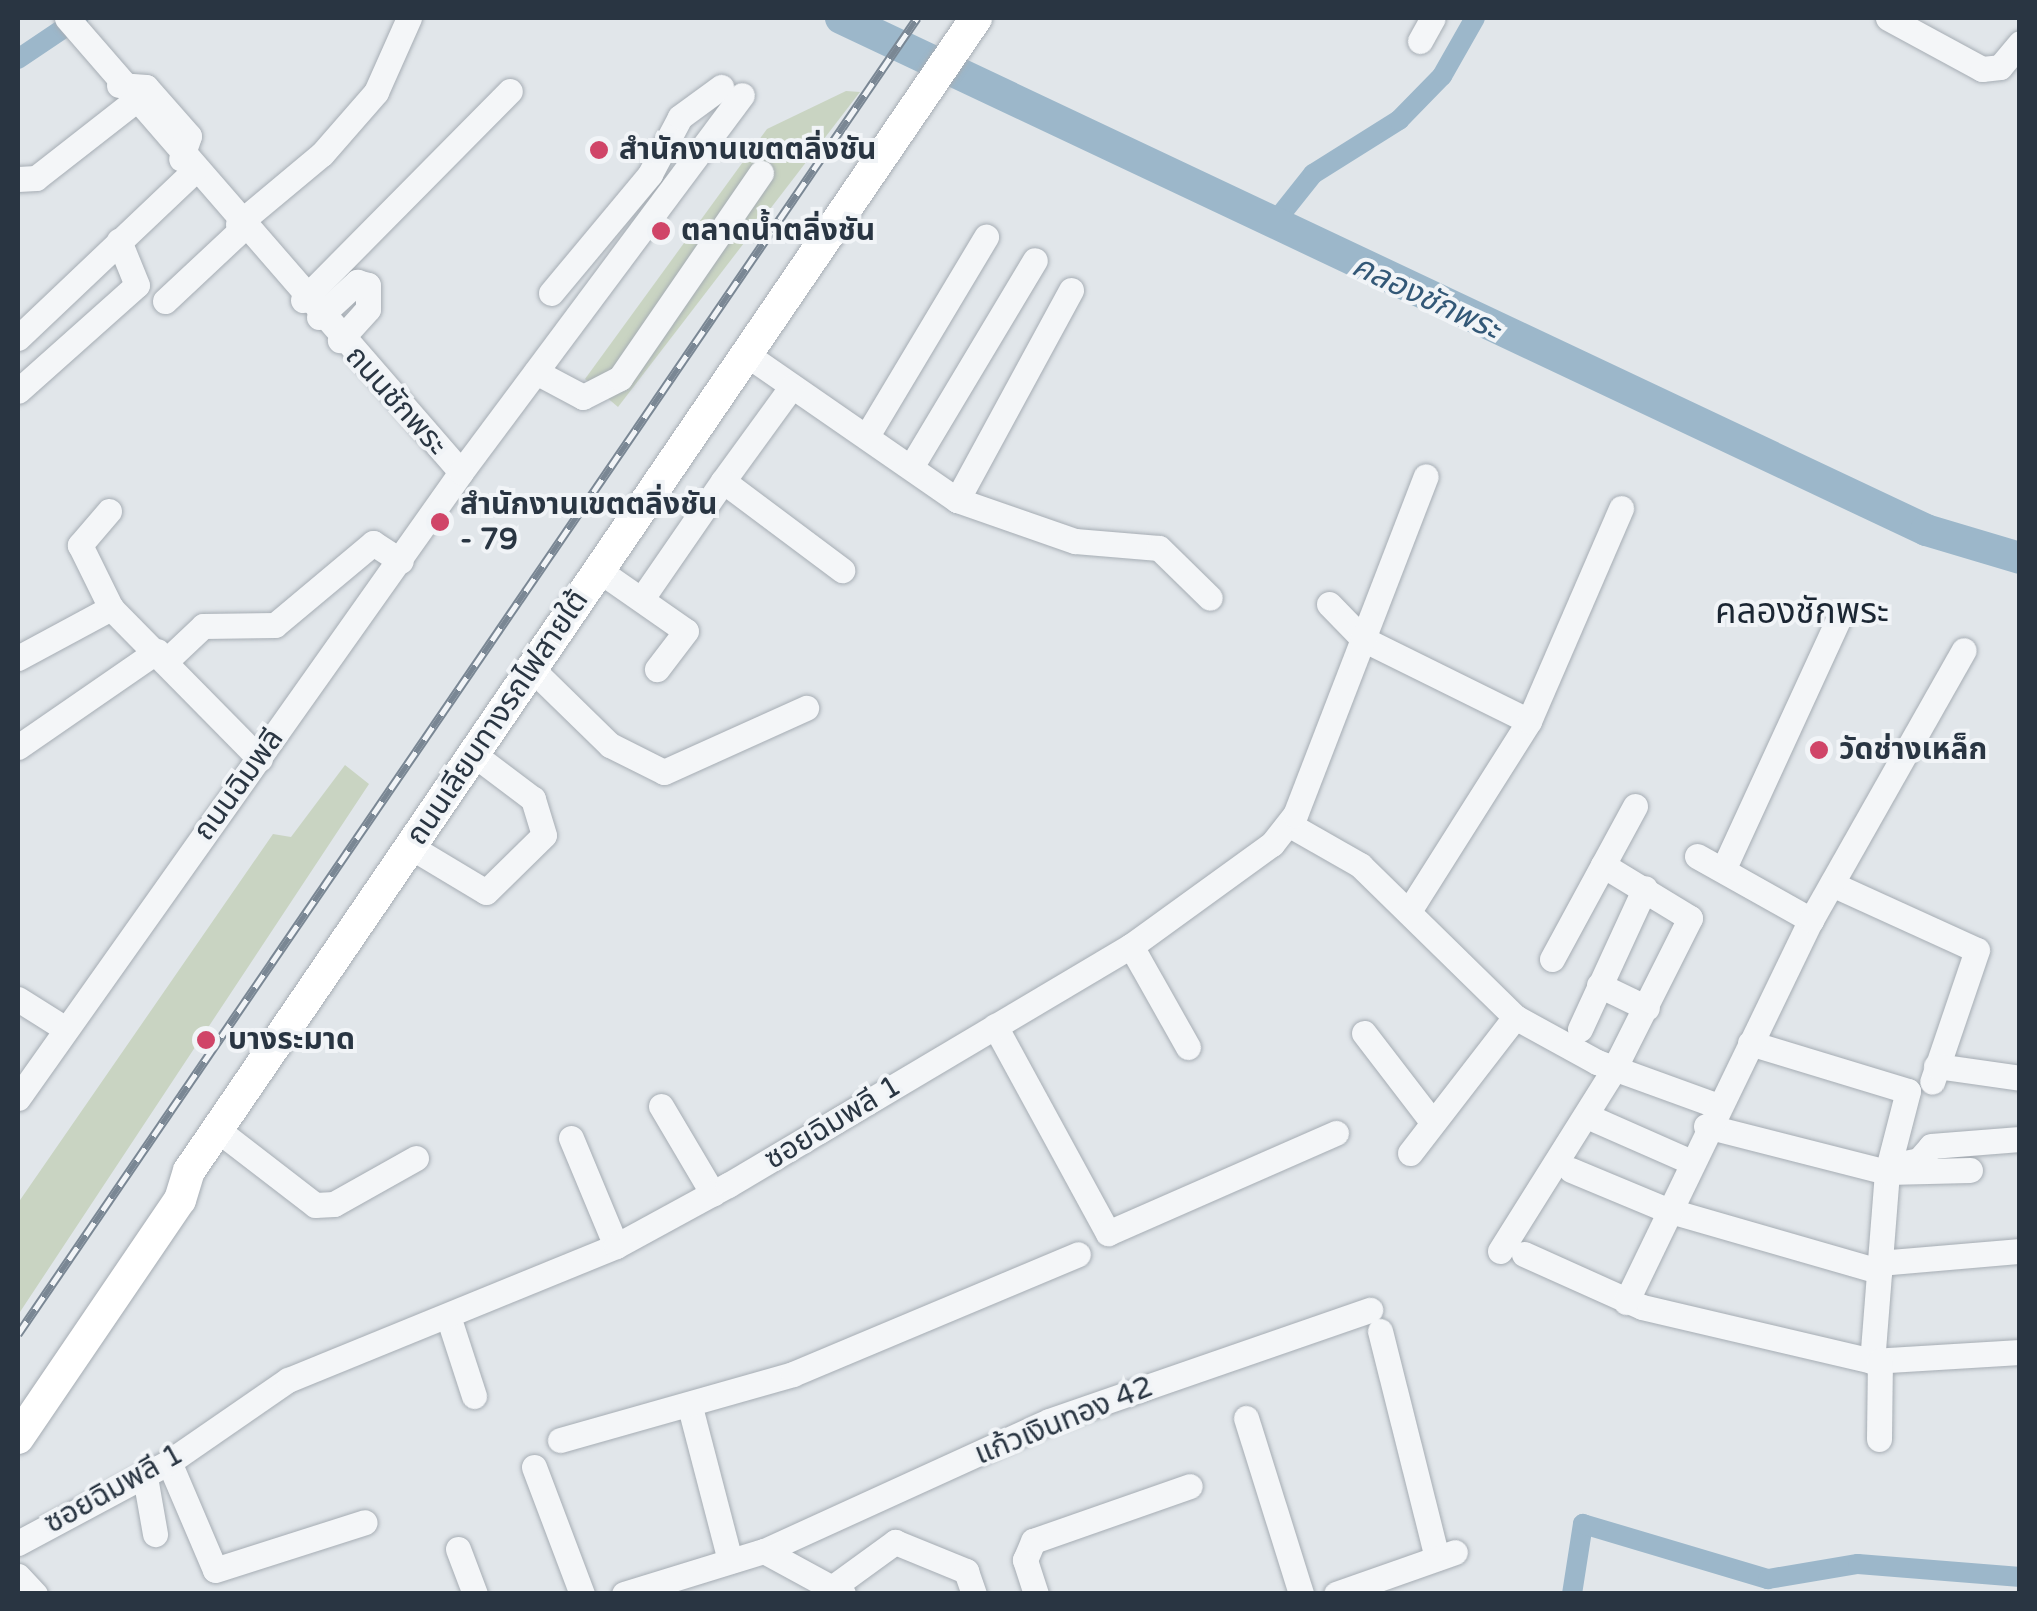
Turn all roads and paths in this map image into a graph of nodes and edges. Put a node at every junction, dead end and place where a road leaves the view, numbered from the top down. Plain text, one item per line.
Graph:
1 (410, 18) edge
2 (976, 18) edge
3 (1433, 18) edge
4 (1888, 18) edge
5 (73, 27) edge
6 (1420, 42) dead end
7 (2020, 42) edge
8 (510, 91) dead end
9 (125, 94) junction
10 (187, 165) junction
11 (761, 173) dead end
12 (18, 180) edge
13 (241, 226) junction
14 (986, 237) dead end
15 (119, 241) junction
16 (1035, 260) dead end
17 (1070, 290) dead end
18 (551, 293) dead end
19 (164, 301) dead end
20 (311, 308) junction
21 (18, 338) edge
22 (340, 340) junction
23 (748, 350) junction
24 (536, 372) junction
25 (792, 386) junction
26 (18, 390) edge
27 (868, 434) junction
28 (911, 468) junction
29 (461, 472) junction
30 (1426, 476) dead end
31 (723, 481) junction
32 (957, 500) junction
33 (1621, 508) dead end
34 (108, 511) dead end
35 (401, 561) junction
36 (597, 570) junction
37 (842, 570) dead end
38 (643, 597) junction
39 (1210, 598) dead end
40 (1330, 604) dead end
41 (117, 612) junction
42 (1840, 616) dead end
43 (1363, 639) junction
44 (1964, 650) dead end
45 (162, 656) junction
46 (18, 658) edge
47 (532, 668) junction
48 (658, 669) dead end
49 (806, 708) dead end
50 (1529, 721) junction
51 (18, 747) edge
52 (476, 756) junction
53 (260, 759) junction
54 (1635, 806) dead end
55 (1290, 825) junction
56 (411, 848) junction
57 (1697, 856) dead end
58 (1603, 865) junction
59 (1723, 870) junction
60 (1832, 884) junction
61 (1645, 888) junction
62 (1408, 911) junction
63 (1812, 920) junction
64 (1131, 946) junction
65 (1552, 959) dead end
66 (1600, 986) junction
67 (18, 999) edge
68 (1647, 1008) junction
69 (1516, 1018) junction
70 (995, 1026) junction
71 (64, 1028) junction
72 (1580, 1029) dead end
73 (1364, 1033) dead end
74 (1750, 1043) junction
75 (1188, 1047) dead end
76 (1614, 1069) junction
77 (2020, 1078) edge
78 (18, 1098) edge
79 (661, 1106) dead end
80 (1711, 1116) junction
81 (1596, 1120) dead end
82 (1433, 1123) junction
83 (219, 1130) junction
84 (1336, 1133) dead end
85 (571, 1138) dead end
86 (2020, 1140) edge
87 (1410, 1153) dead end
88 (416, 1158) dead end
89 (1689, 1160) junction
90 (1888, 1169) junction
91 (1571, 1170) dead end
92 (1970, 1170) dead end
93 (189, 1171) junction
94 (713, 1194) junction
95 (1667, 1210) junction
96 (616, 1246) junction
97 (2020, 1250) edge
98 (1078, 1254) dead end
99 (1879, 1267) junction
100 (1626, 1302) junction
101 (449, 1319) junction
102 (2020, 1352) edge
103 (1876, 1361) junction
104 (474, 1396) dead end
105 (18, 1400) edge
106 (690, 1408) junction
107 (1246, 1418) dead end
108 (18, 1438) edge
109 (1879, 1439) dead end
110 (560, 1440) dead end
111 (169, 1462) junction
112 (534, 1468) dead end
113 (145, 1476) junction
114 (1190, 1486) dead end
115 (365, 1522) dead end
116 (155, 1534) dead end
117 (18, 1543) edge
118 (458, 1549) dead end
119 (764, 1551) junction
120 (730, 1561) junction
121 (838, 1590) edge
122 (475, 1594) edge
123 (582, 1594) edge
124 (624, 1594) edge
125 (974, 1594) edge
126 (1036, 1594) edge
127 (1301, 1594) edge
128 (1336, 1594) edge

1 - 13 street
2 - 23 main road, ถนนเลียบทางรถไฟสายใต้
3 - 6 street
4 - 7 street
5 - 9 street, ถนนชักพระ
8 - 20 street
9 - 10 street, ถนนชักพระ
9 - 12 street
10 - 13 street, ถนนชักพระ
10 - 15 street
11 - 24 street
13 - 19 street
13 - 20 street, ถนนชักพระ
14 - 27 street
15 - 21 street
15 - 26 street
16 - 28 street
17 - 32 street
18 - 24 street, ถนนชักพระ
20 - 22 street, ถนนชักพระ
20 - 22 street
22 - 29 street, ถนนชักพระ
23 - 25 street
23 - 36 main road, ถนนเลียบทางรถไฟสายใต้
24 - 29 street, ถนนชักพระ
25 - 27 street
25 - 31 street
27 - 28 street
28 - 32 street
29 - 35 street, ถนนฉิมพลี
30 - 43 street
31 - 37 street
31 - 38 street
32 - 39 street
33 - 50 street
34 - 41 street
35 - 45 street
35 - 53 street, ถนนฉิมพลี
36 - 38 street
36 - 47 main road, ถนนเลียบทางรถไฟสายใต้
38 - 48 street
40 - 43 street
41 - 45 street
41 - 46 street
42 - 59 street
43 - 50 street
43 - 55 street
44 - 60 street
45 - 51 street
45 - 53 street
47 - 49 street
47 - 52 main road, ถนนเลียบทางรถไฟสายใต้
50 - 62 street
52 - 56 main road, ถนนเลียบทางรถไฟสายใต้
52 - 56 street
53 - 71 street, ถนนฉิมพลี
54 - 58 street
55 - 62 street
55 - 64 street, ซอยฉิมพลี 1
56 - 83 main road, ถนนเลียบทางรถไฟสายใต้
57 - 59 street
58 - 61 street
58 - 65 street
59 - 63 street
60 - 63 street
60 - 77 street
61 - 66 street
61 - 68 street
62 - 69 street
63 - 74 street
64 - 70 street, ซอยฉิมพลี 1
64 - 75 street
66 - 68 street
66 - 72 street
67 - 71 street
68 - 76 street
69 - 76 street
69 - 82 street
70 - 84 street
70 - 94 street, ซอยฉิมพลี 1
71 - 78 street, ถนนฉิมพลี
73 - 82 street
74 - 80 street
74 - 90 street
76 - 80 street
76 - 100 street
79 - 94 street
80 - 89 street
80 - 90 street
81 - 89 street
82 - 87 street
83 - 88 street
83 - 93 main road, ถนนเลียบทางรถไฟสายใต้
85 - 96 street
86 - 90 street
89 - 95 street
90 - 92 street
90 - 99 street
91 - 95 street
93 - 105 main road, ถนนเลียบทางรถไฟสายใต้
93 - 108 main road, ถนนเลียบทางรถไฟสายใต้
94 - 96 street, ซอยฉิมพลี 1
95 - 99 street
95 - 100 street
96 - 101 street, ซอยฉิมพลี 1
97 - 99 street
98 - 106 street
99 - 103 street
100 - 103 street
101 - 104 street
101 - 111 street, ซอยฉิมพลี 1
102 - 103 street
103 - 109 street
106 - 110 street
106 - 120 street
107 - 127 street
111 - 113 street, ซอยฉิมพลี 1
111 - 115 street
112 - 123 street
113 - 116 street
113 - 117 street, ซอยฉิมพลี 1
114 - 126 street
118 - 122 street
119 - 120 street, แก้วเงินทอง 42
119 - 121 street
119 - 128 street, แก้วเงินทอง 42
120 - 124 street, แก้วเงินทอง 42
121 - 125 street

